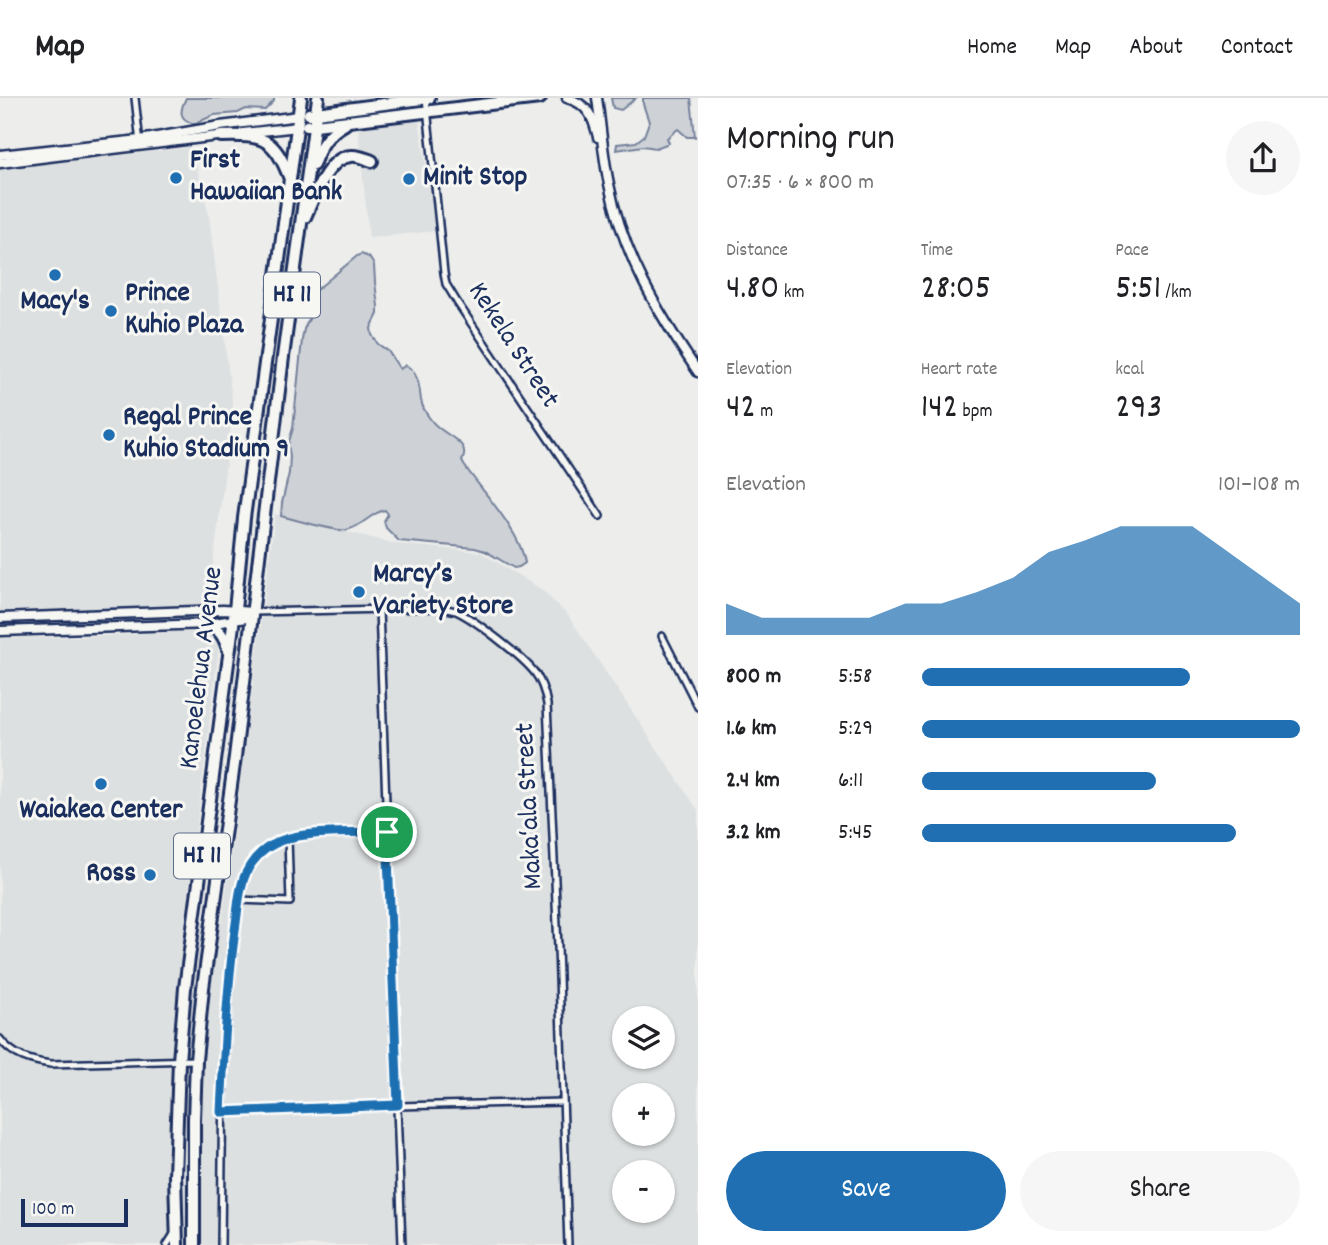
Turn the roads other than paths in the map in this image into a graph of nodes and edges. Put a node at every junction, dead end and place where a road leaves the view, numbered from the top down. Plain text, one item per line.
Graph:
1 (135, 98) edge
2 (301, 98) edge
3 (318, 98) edge
4 (354, 98) edge
5 (427, 98) edge
6 (540, 98) edge
7 (567, 98) edge
8 (597, 98) edge
9 (372, 106) junction
10 (427, 111) junction
11 (315, 119) junction
12 (361, 119) junction
13 (298, 121) junction
14 (220, 136) junction
15 (140, 143) junction
16 (0, 155) edge
17 (373, 162) dead end
18 (0, 163) edge
19 (606, 168) junction
20 (291, 180) junction
21 (304, 194) junction
22 (300, 226) junction
23 (698, 372) edge
24 (600, 516) dead end
25 (379, 610) junction
26 (252, 615) junction
27 (234, 616) junction
28 (0, 618) edge
29 (208, 624) junction
30 (0, 631) edge
31 (662, 636) dead end
32 (229, 652) junction
33 (698, 707) edge
34 (387, 832) junction
35 (288, 838) junction
36 (239, 900) junction
37 (0, 1039) edge
38 (197, 1060) junction
39 (179, 1061) junction
40 (563, 1102) junction
41 (398, 1105) junction
42 (221, 1112) junction
43 (176, 1232) junction
44 (167, 1245) edge
45 (177, 1245) edge
46 (194, 1245) edge
47 (221, 1245) edge
48 (402, 1245) edge
49 (568, 1245) edge

1 - 15 street
2 - 13 highway, Kanoelehua Avenue / HI 11
3 - 11 highway, Kanoelehua Avenue / HI 11
4 - 9 highway
5 - 9 highway
5 - 10 street, Kekela Street
6 - 10 highway
7 - 19 street
8 - 19 street
9 - 11 highway
10 - 12 highway
10 - 24 street, Kekela Street
11 - 12 highway
11 - 13 highway
11 - 21 highway, Kanoelehua Avenue / HI 11
12 - 21 highway
13 - 14 street
13 - 15 street
13 - 20 highway, Kanoelehua Avenue / HI 11
14 - 15 street
14 - 20 highway
15 - 16 street
15 - 18 street
17 - 22 highway
19 - 23 street
20 - 27 highway, Kanoelehua Avenue / HI 11
21 - 22 highway, Kanoelehua Avenue / HI 11
22 - 26 highway, Kanoelehua Avenue / HI 11
25 - 26 street, Maka‘ala Street
25 - 34 street
25 - 40 street, Maka‘ala Street
26 - 27 street
26 - 38 highway, Kanoelehua Avenue / HI 11
27 - 28 street
27 - 29 street
27 - 32 highway, Kanoelehua Avenue / HI 11
29 - 30 street
29 - 32 highway
31 - 33 street
32 - 39 highway, Kanoelehua Avenue / HI 11
34 - 35 street
34 - 41 street
35 - 36 street
35 - 36 street
36 - 42 street
37 - 39 street
38 - 39 street
38 - 46 highway, Kanoelehua Avenue / HI 11
39 - 43 highway, Kanoelehua Avenue / HI 11
40 - 41 street
40 - 49 street, Maka‘ala Street
41 - 42 street
41 - 48 street
42 - 47 street
43 - 44 street
43 - 45 highway, Kanoelehua Avenue / HI 11

